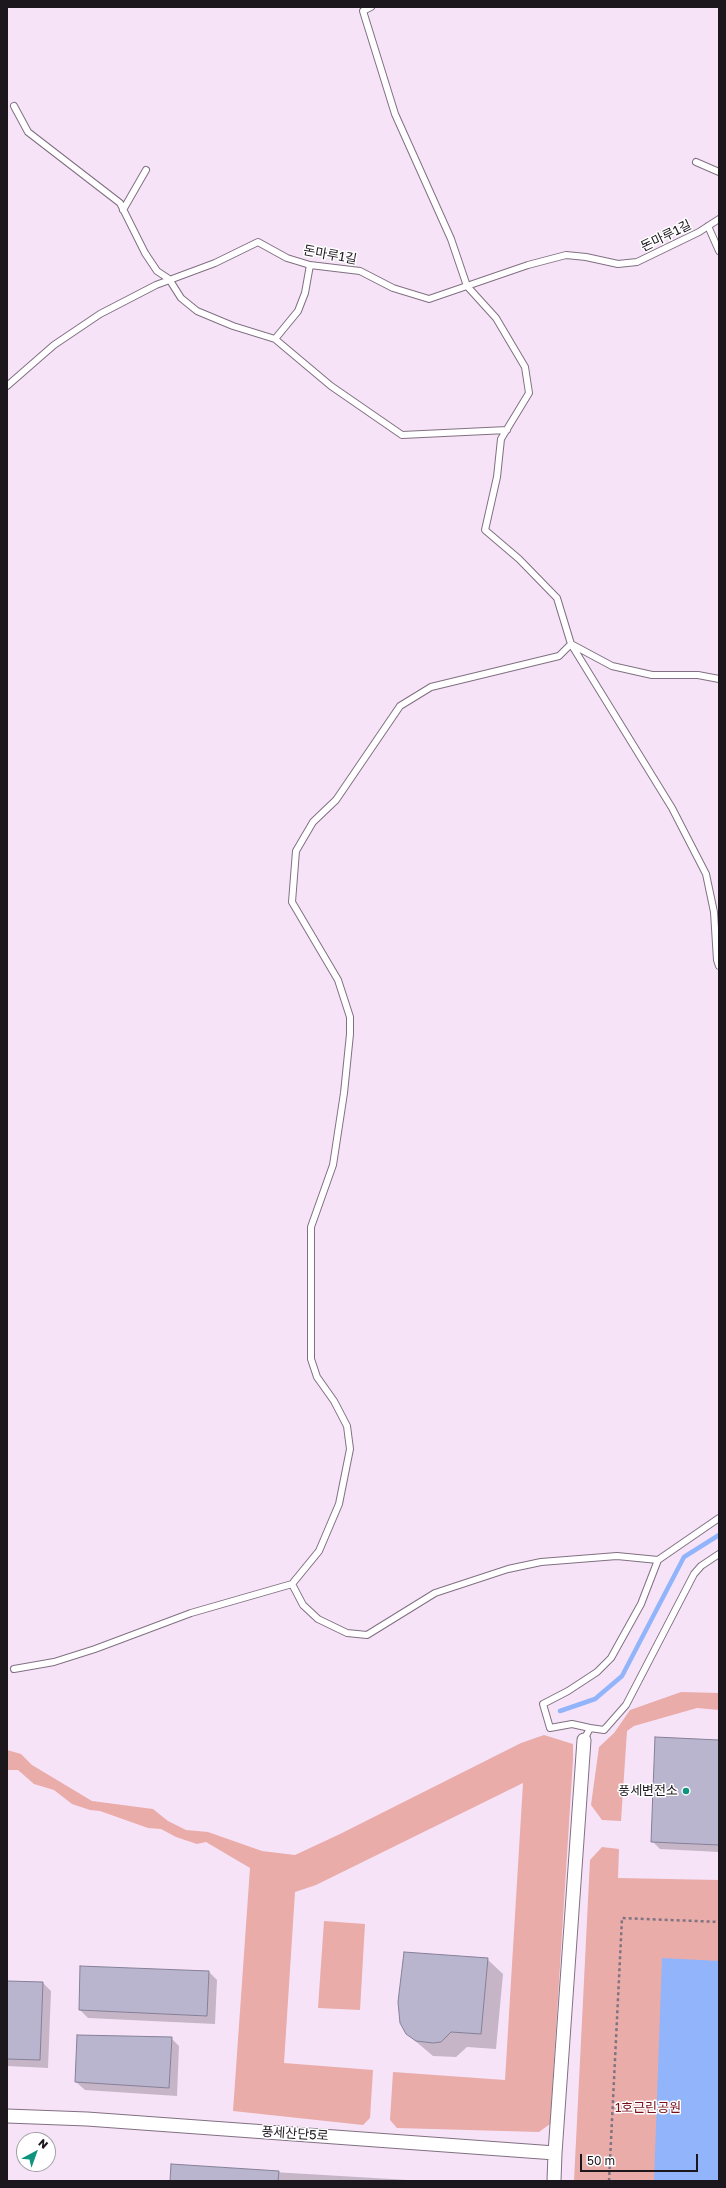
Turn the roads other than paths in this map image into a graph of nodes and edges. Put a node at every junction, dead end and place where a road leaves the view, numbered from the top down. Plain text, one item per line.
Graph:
1 (371, 7) edge
2 (14, 106) dead end
3 (696, 162) dead end
4 (146, 170) dead end
5 (719, 172) edge
6 (123, 210) junction
7 (719, 219) edge
8 (708, 226) junction
9 (719, 251) edge
10 (310, 265) junction
11 (169, 279) junction
12 (467, 286) junction
13 (275, 339) junction
14 (7, 386) edge
15 (507, 430) junction
16 (571, 644) junction
17 (719, 679) edge
18 (719, 966) edge
19 (719, 1518) edge
20 (719, 1554) edge
21 (658, 1560) junction
22 (292, 1584) junction
23 (14, 1669) dead end
24 (590, 1728) junction
25 (584, 1740) joint
26 (7, 2116) edge
27 (555, 2153) junction
28 (554, 2181) edge

1 - 12 lane
2 - 6 lane
3 - 5 lane
4 - 6 lane
6 - 11 lane
7 - 8 lane, 돈마루1길
8 - 9 lane
8 - 12 lane, 돈마루1길
10 - 11 lane, 돈마루1길
10 - 12 lane, 돈마루1길
10 - 13 lane
11 - 13 lane
11 - 14 lane, 돈마루1길
12 - 15 lane
13 - 15 lane
15 - 16 lane
16 - 17 lane
16 - 18 lane
16 - 22 lane
19 - 21 lane
20 - 24 lane
21 - 22 lane
21 - 24 lane
22 - 23 lane
24 - 25 lane
25 - 27 street
26 - 27 street, 풍세산단5로
27 - 28 street

